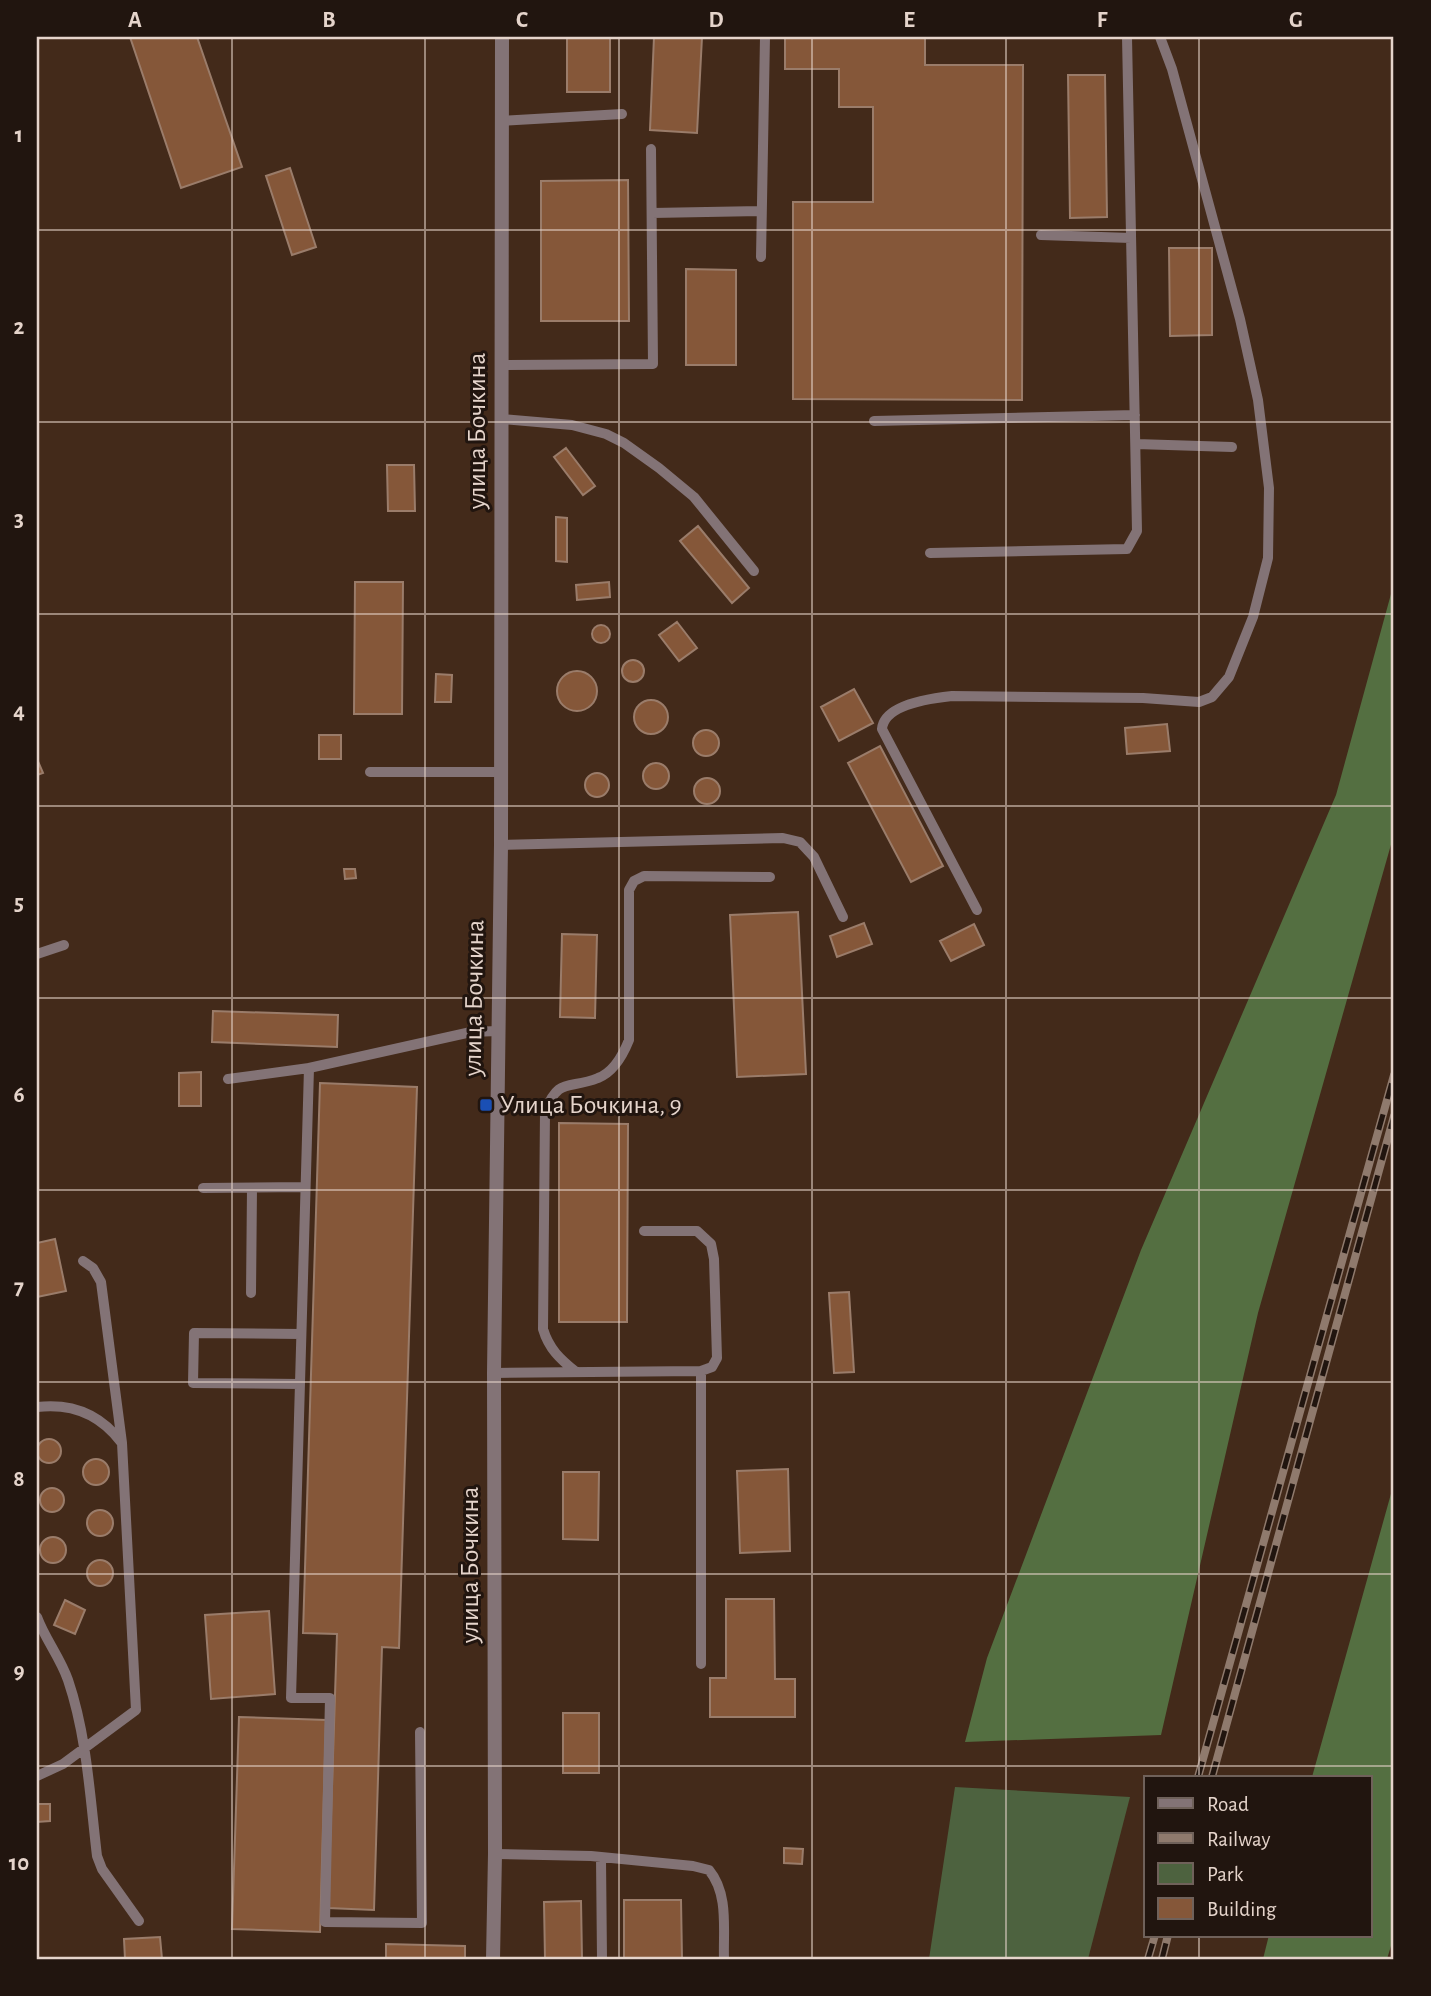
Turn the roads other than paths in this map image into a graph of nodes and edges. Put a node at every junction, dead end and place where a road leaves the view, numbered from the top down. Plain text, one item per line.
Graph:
1 (502, 37) edge
2 (765, 37) edge
3 (1127, 37) edge
4 (1160, 37) edge
5 (622, 114) dead end
6 (501, 121) junction
7 (651, 149) dead end
8 (761, 211) junction
9 (652, 213) junction
10 (1041, 235) dead end
11 (1131, 238) junction
12 (761, 257) dead end
13 (501, 365) junction
14 (1135, 415) junction
15 (502, 419) junction
16 (874, 421) dead end
17 (1136, 444) junction
18 (1232, 447) dead end
19 (930, 553) dead end
20 (754, 571) dead end
21 (370, 772) dead end
22 (501, 772) junction
23 (501, 845) junction
24 (770, 877) dead end
25 (977, 910) dead end
26 (844, 917) dead end
27 (64, 945) dead end
28 (37, 954) edge
29 (498, 1031) junction
30 (309, 1068) junction
31 (228, 1079) dead end
32 (203, 1188) dead end
33 (252, 1188) junction
34 (305, 1188) junction
35 (644, 1231) dead end
36 (83, 1261) dead end
37 (251, 1293) dead end
38 (301, 1334) junction
39 (701, 1371) junction
40 (576, 1372) junction
41 (494, 1373) junction
42 (300, 1384) junction
43 (37, 1407) edge
44 (122, 1443) junction
45 (37, 1617) edge
46 (701, 1664) dead end
47 (420, 1732) dead end
48 (84, 1748) junction
49 (37, 1776) edge
50 (495, 1854) junction
51 (601, 1858) junction
52 (139, 1921) dead end
53 (493, 1959) edge
54 (601, 1959) edge
55 (724, 1959) edge

1 - 6 street, улица Бочкина
2 - 8 lane
3 - 11 lane
4 - 25 lane
5 - 6 lane
6 - 13 street, улица Бочкина
7 - 9 lane
8 - 9 lane
8 - 12 lane
9 - 13 lane
10 - 11 lane
11 - 14 lane
13 - 15 street, улица Бочкина
14 - 16 lane
14 - 17 lane
15 - 20 lane
15 - 22 street, улица Бочкина
17 - 18 lane
17 - 19 lane
21 - 22 lane
22 - 23 street, улица Бочкина
23 - 26 lane
23 - 29 street, улица Бочкина
24 - 40 lane
27 - 28 lane
29 - 30 lane
29 - 41 street, улица Бочкина
30 - 31 lane
30 - 34 lane
32 - 33 lane
33 - 34 lane
33 - 37 lane
34 - 38 lane
35 - 39 lane
36 - 44 lane
38 - 42 lane
38 - 42 lane
39 - 40 lane
39 - 46 lane
40 - 41 lane
41 - 50 street, улица Бочкина
42 - 47 lane
43 - 44 lane
44 - 48 lane
45 - 48 lane
48 - 49 lane
48 - 52 lane
50 - 51 lane
50 - 53 street, улица Бочкина
51 - 54 lane
51 - 55 lane

